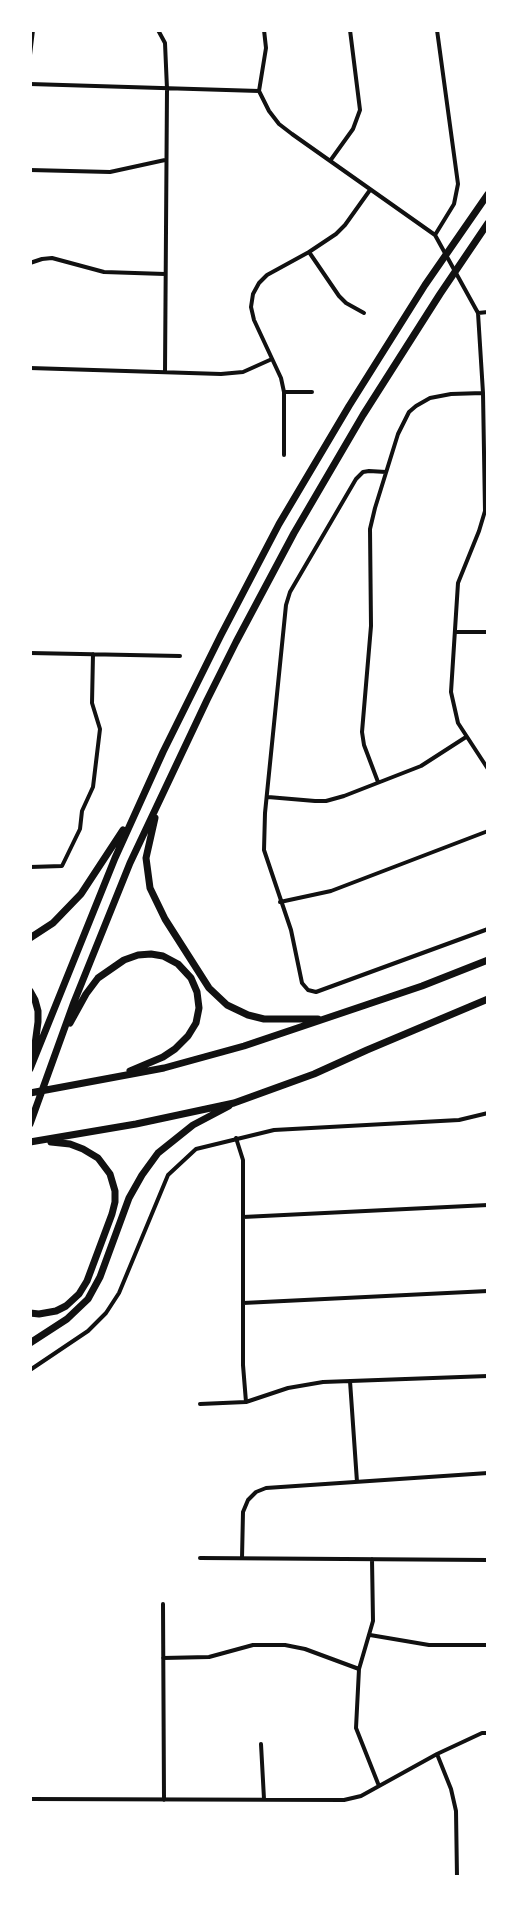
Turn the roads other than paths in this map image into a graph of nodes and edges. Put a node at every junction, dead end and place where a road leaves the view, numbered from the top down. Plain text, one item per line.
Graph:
1 (33, 30) edge
2 (158, 30) edge
3 (264, 30) edge
4 (350, 30) edge
5 (436, 30) edge
6 (30, 55) edge
7 (30, 84) edge
8 (167, 89) junction
9 (259, 91) junction
10 (165, 160) junction
11 (330, 161) junction
12 (30, 170) edge
13 (488, 188) edge
14 (370, 190) junction
15 (488, 194) edge
16 (488, 223) edge
17 (460, 232) junction
18 (435, 235) junction
19 (309, 252) junction
20 (30, 263) edge
21 (165, 274) junction
22 (488, 312) edge
23 (364, 313) dead end
24 (478, 313) junction
25 (272, 359) junction
26 (30, 368) edge
27 (165, 372) junction
28 (284, 392) junction
29 (312, 392) dead end
30 (483, 393) junction
31 (284, 455) dead end
32 (386, 472) junction
33 (456, 632) junction
34 (488, 632) edge
35 (30, 653) edge
36 (93, 654) junction
37 (180, 656) dead end
38 (466, 737) junction
39 (488, 769) edge
40 (378, 782) junction
41 (267, 797) junction
42 (159, 803) junction
43 (136, 811) junction
44 (488, 831) edge
45 (30, 867) edge
46 (280, 902) junction
47 (488, 929) edge
48 (30, 938) edge
49 (488, 960) edge
50 (30, 991) edge
51 (485, 1001) edge
52 (327, 1019) junction
53 (60, 1041) junction
54 (31, 1067) edge
55 (115, 1078) junction
56 (30, 1093) edge
57 (234, 1103) junction
58 (488, 1113) edge
59 (30, 1124) edge
60 (236, 1138) junction
61 (46, 1141) junction
62 (30, 1142) edge
63 (488, 1205) edge
64 (243, 1217) junction
65 (488, 1291) edge
66 (243, 1303) junction
67 (30, 1313) edge
68 (30, 1343) edge
69 (30, 1370) edge
70 (488, 1376) edge
71 (350, 1381) junction
72 (246, 1402) junction
73 (200, 1404) dead end
74 (488, 1473) edge
75 (357, 1482) junction
76 (200, 1558) dead end
77 (242, 1558) junction
78 (372, 1559) junction
79 (488, 1560) edge
80 (162, 1604) dead end
81 (370, 1635) junction
82 (488, 1645) edge
83 (163, 1658) junction
84 (358, 1669) junction
85 (488, 1733) edge
86 (261, 1744) dead end
87 (437, 1754) junction
88 (379, 1786) junction
89 (30, 1798) edge
90 (264, 1799) junction
91 (164, 1800) junction
92 (458, 1877) edge

1 - 6 street
2 - 8 street
3 - 9 street
4 - 11 street
5 - 18 street
7 - 8 street
8 - 9 street
8 - 10 street
9 - 11 street
10 - 12 street
10 - 21 street
11 - 14 street
13 - 17 highway
14 - 18 street
14 - 19 street
15 - 17 highway
16 - 42 highway
17 - 43 highway
18 - 24 street
19 - 23 street
19 - 25 street
20 - 21 street
21 - 27 street
22 - 24 street
24 - 30 street
25 - 27 street
25 - 28 street
26 - 27 street
28 - 29 street
28 - 31 street
30 - 32 street
30 - 33 street
32 - 40 street
32 - 41 street
33 - 34 street
33 - 38 street
35 - 36 street
36 - 37 street
36 - 45 street
38 - 39 street
38 - 40 street
40 - 41 street
41 - 46 street
42 - 52 highway
42 - 53 highway
43 - 48 highway
43 - 54 highway
44 - 46 street
46 - 47 street
49 - 52 highway
50 - 54 highway
51 - 57 highway
52 - 55 highway
53 - 55 highway
53 - 59 highway
55 - 56 highway
57 - 61 highway
57 - 68 highway
58 - 60 street
60 - 64 street
60 - 69 street
61 - 62 highway
61 - 67 highway
63 - 64 street
64 - 66 street
65 - 66 street
66 - 72 street
70 - 71 street
71 - 72 street
71 - 75 street
72 - 73 street
74 - 75 street
75 - 77 street
76 - 77 street
77 - 78 street
78 - 79 street
78 - 81 street
80 - 83 street
81 - 82 street
81 - 84 street
83 - 84 street
83 - 91 street
84 - 88 street
85 - 87 street
86 - 90 street
87 - 88 street
87 - 92 street
88 - 90 street
89 - 91 street
90 - 91 street

